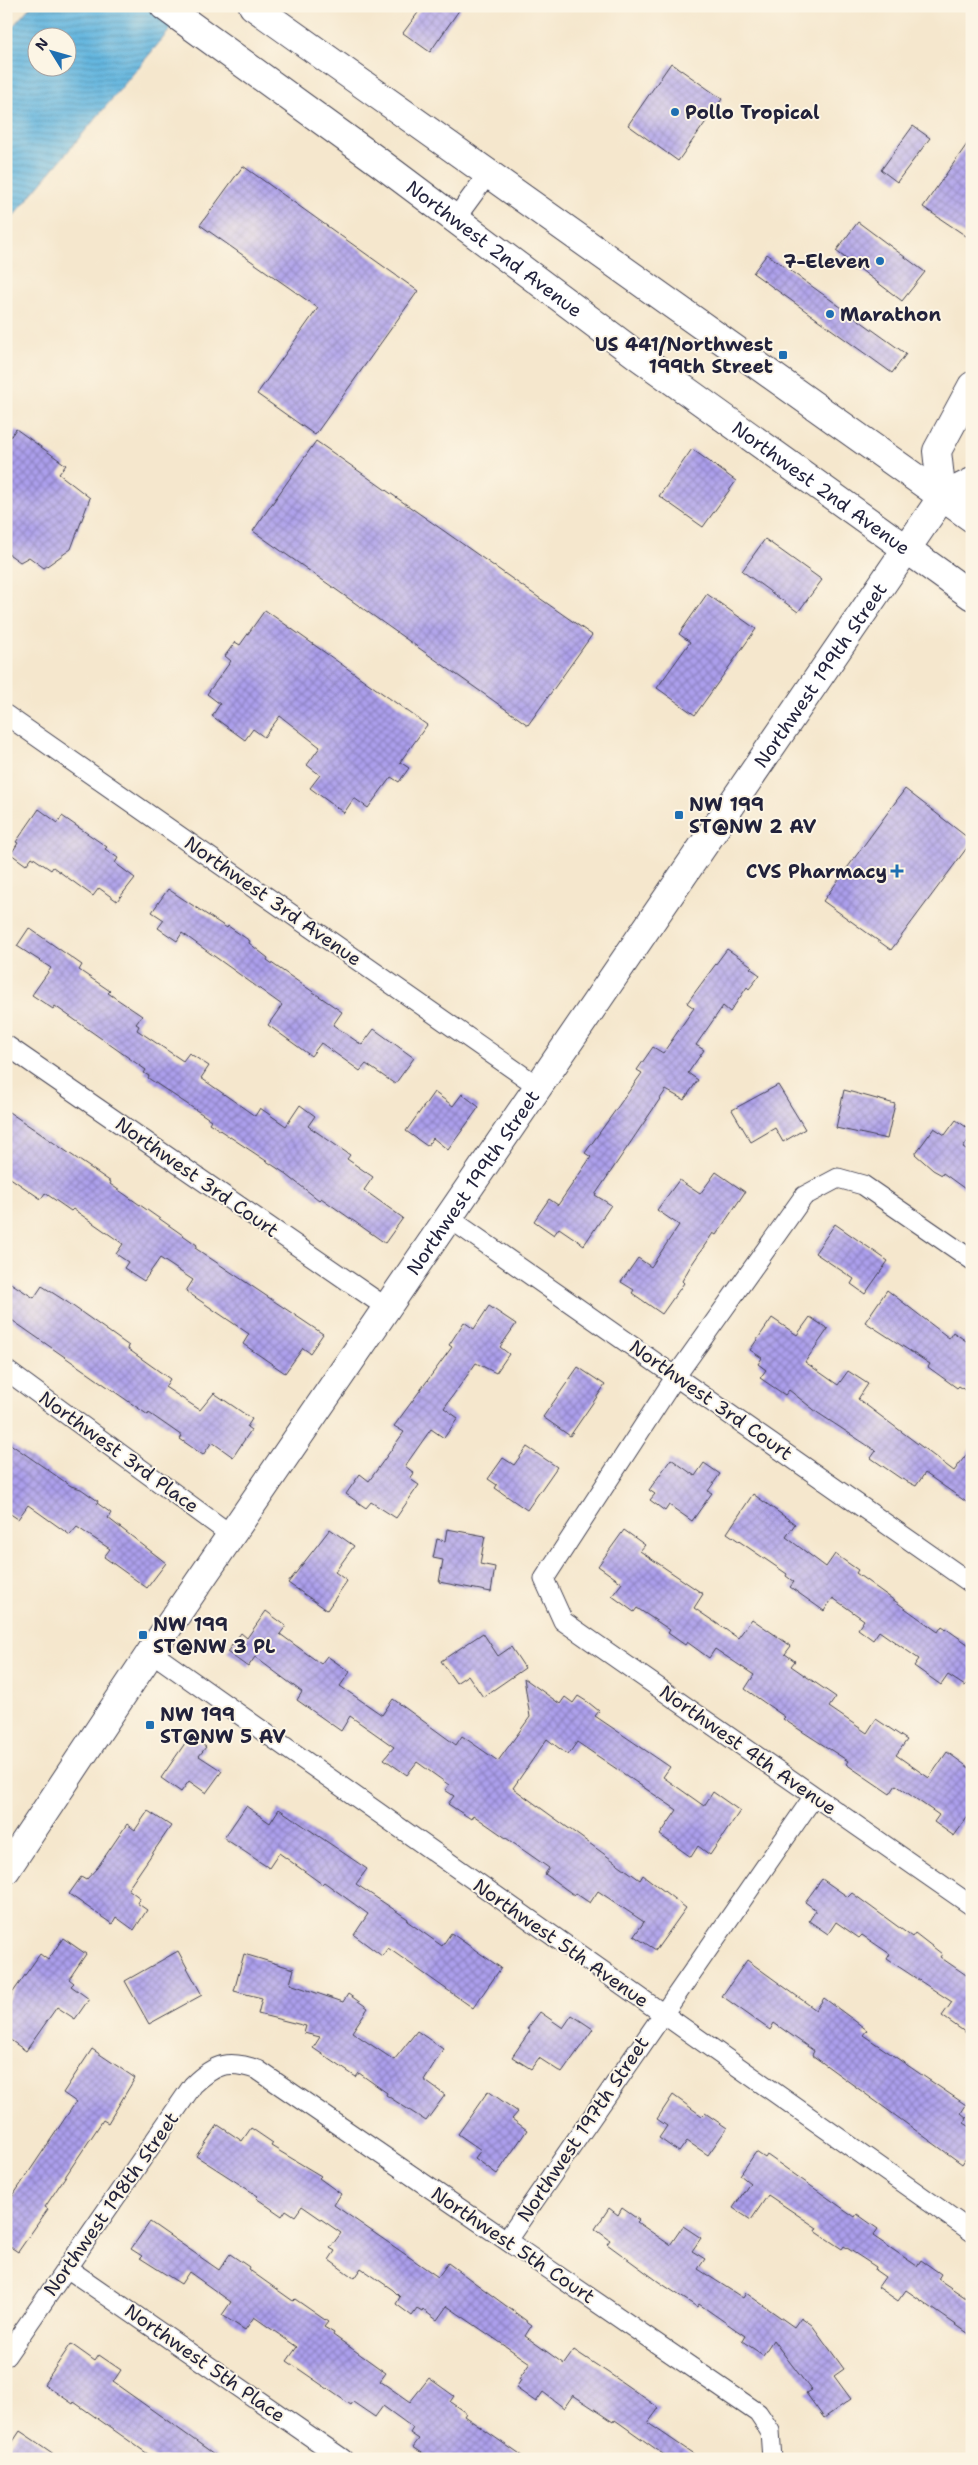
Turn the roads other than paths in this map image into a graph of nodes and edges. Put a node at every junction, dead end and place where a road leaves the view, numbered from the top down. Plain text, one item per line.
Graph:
1 (253, 6) edge
2 (172, 12) edge
3 (488, 174) junction
4 (455, 219) junction
5 (972, 386) edge
6 (972, 482) edge
7 (942, 496) junction
8 (972, 518) edge
9 (906, 549) junction
10 (972, 596) edge
11 (6, 715) edge
12 (6, 1045) edge
13 (539, 1087) junction
14 (448, 1218) junction
15 (972, 1260) edge
16 (387, 1308) junction
17 (6, 1370) edge
18 (676, 1376) junction
19 (231, 1535) junction
20 (972, 1584) edge
21 (151, 1652) junction
22 (814, 1796) junction
23 (6, 1870) edge
24 (972, 1906) edge
25 (662, 2014) junction
26 (226, 2064) joint
27 (972, 2232) edge
28 (507, 2240) junction
29 (67, 2268) junction
30 (6, 2356) edge
31 (773, 2457) edge
32 (343, 2459) edge

1 - 3 main road
2 - 4 main road, Northwest 2nd Avenue
3 - 4 street
3 - 7 main road
4 - 9 main road, Northwest 2nd Avenue
5 - 7 main road
6 - 7 main road
7 - 8 main road
7 - 9 main road, Northwest 199th Street
9 - 10 main road, Northwest 2nd Avenue
9 - 13 main road, Northwest 199th Street
11 - 13 street, Northwest 3rd Avenue
12 - 16 street, Northwest 3rd Court
13 - 14 main road, Northwest 199th Street
14 - 16 main road, Northwest 199th Street
14 - 18 street, Northwest 3rd Court
15 - 18 street
16 - 19 main road, Northwest 199th Street
17 - 19 street, Northwest 3rd Place
18 - 20 street, Northwest 3rd Court
18 - 22 street, Northwest 4th Avenue
19 - 21 main road, Northwest 199th Street
21 - 23 main road, Northwest 199th Street
21 - 25 street, Northwest 5th Avenue
22 - 24 street, Northwest 4th Avenue
22 - 25 street, Northwest 197th Street
25 - 27 street, Northwest 5th Avenue
25 - 28 street, Northwest 197th Street
26 - 28 street, Northwest 5th Court
26 - 29 street, Northwest 198th Street
28 - 31 street, Northwest 5th Court
29 - 30 street, Northwest 198th Street
29 - 32 street, Northwest 5th Place

